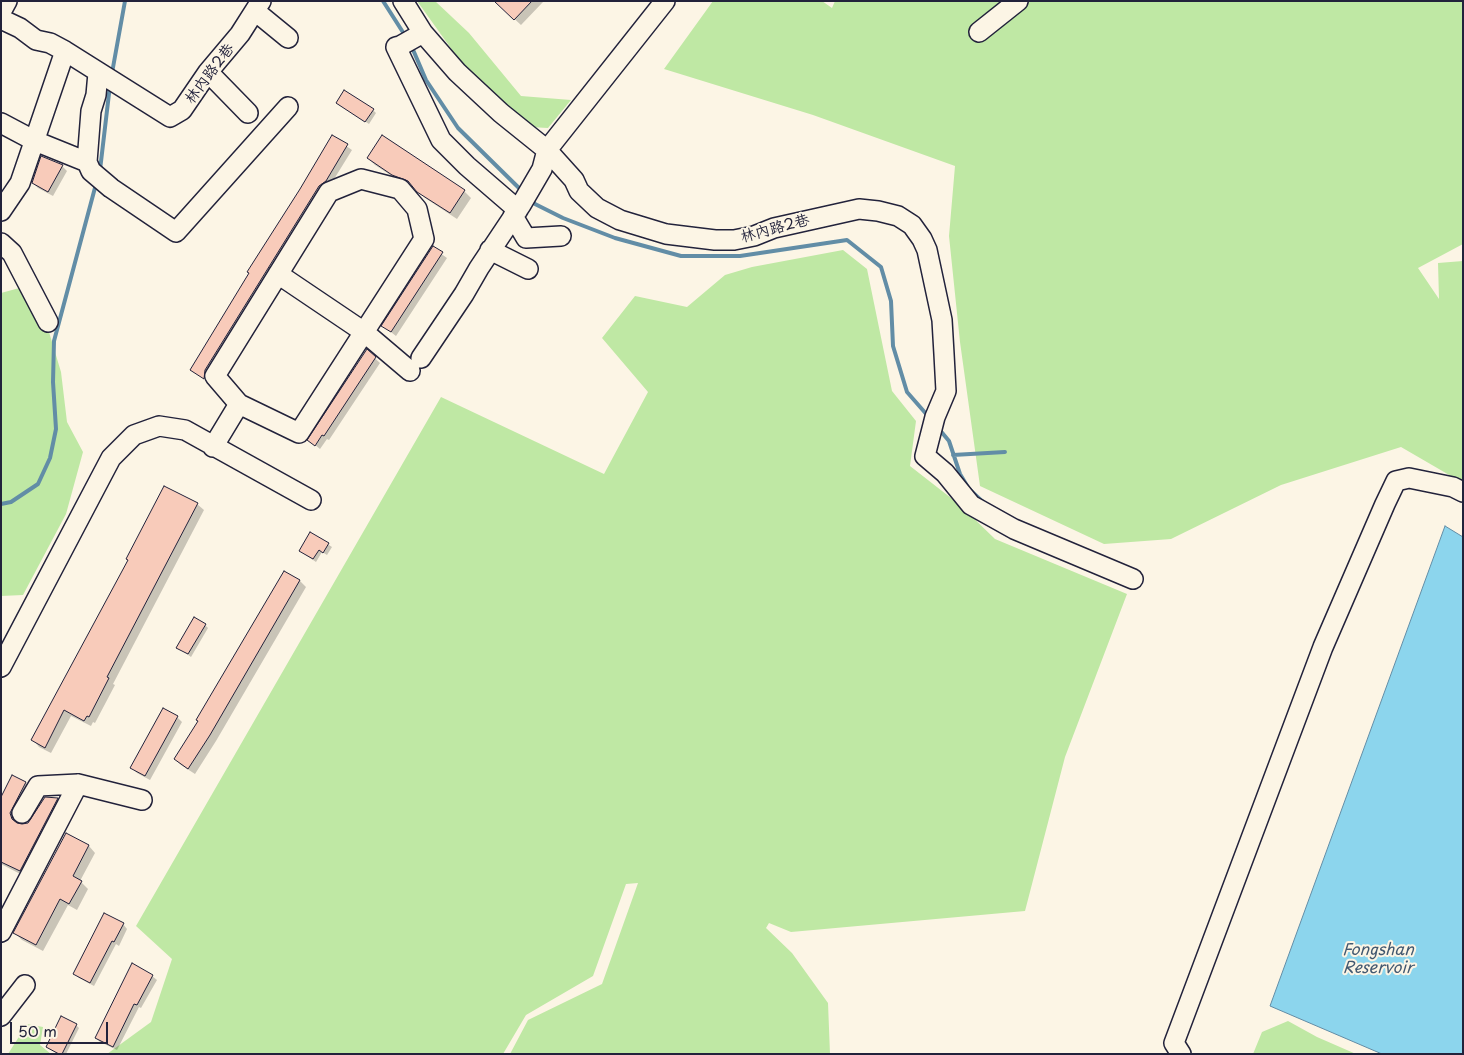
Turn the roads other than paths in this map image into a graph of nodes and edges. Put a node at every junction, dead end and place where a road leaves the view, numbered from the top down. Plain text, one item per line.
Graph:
1 (7, 1) edge
2 (403, 1) edge
3 (665, 1) edge
4 (1018, 1) edge
5 (258, 6) edge
6 (1, 12) edge
7 (1, 19) edge
8 (979, 32) dead end
9 (423, 33) junction
10 (288, 38) dead end
11 (65, 51) junction
12 (208, 72) junction
13 (108, 79) junction
14 (288, 107) dead end
15 (248, 112) dead end
16 (1, 123) edge
17 (35, 140) junction
18 (547, 150) junction
19 (94, 171) junction
20 (518, 210) junction
21 (1, 211) edge
22 (561, 236) dead end
23 (1, 244) edge
24 (490, 250) junction
25 (528, 269) dead end
26 (278, 274) junction
27 (48, 322) dead end
28 (364, 332) junction
29 (238, 404) junction
30 (213, 447) junction
31 (1463, 492) edge
32 (311, 500) dead end
33 (1133, 579) dead end
34 (1, 667) edge
35 (78, 784) junction
36 (142, 800) dead end
37 (22, 813) dead end
38 (1, 932) edge
39 (25, 985) dead end
40 (1, 1016) edge
41 (1181, 1054) edge

1 - 6 street
2 - 9 street, 林內路2巷
3 - 18 street
4 - 8 street
5 - 10 street
5 - 12 street, 林內路2巷
7 - 11 street
9 - 18 street, 林內路2巷
9 - 20 street
11 - 13 street
11 - 17 street
12 - 13 street, 林內路2巷
12 - 15 street
13 - 19 street
14 - 19 street
16 - 17 street
17 - 19 street
17 - 21 street
18 - 20 street
18 - 33 street, 林內路2巷
20 - 22 street
20 - 24 street
23 - 27 street
24 - 25 street
24 - 28 street
26 - 28 street
26 - 28 street
26 - 29 street
28 - 29 street
29 - 30 street
30 - 32 street
30 - 34 street
31 - 41 street
35 - 36 street
35 - 37 street
35 - 38 street
39 - 40 street

